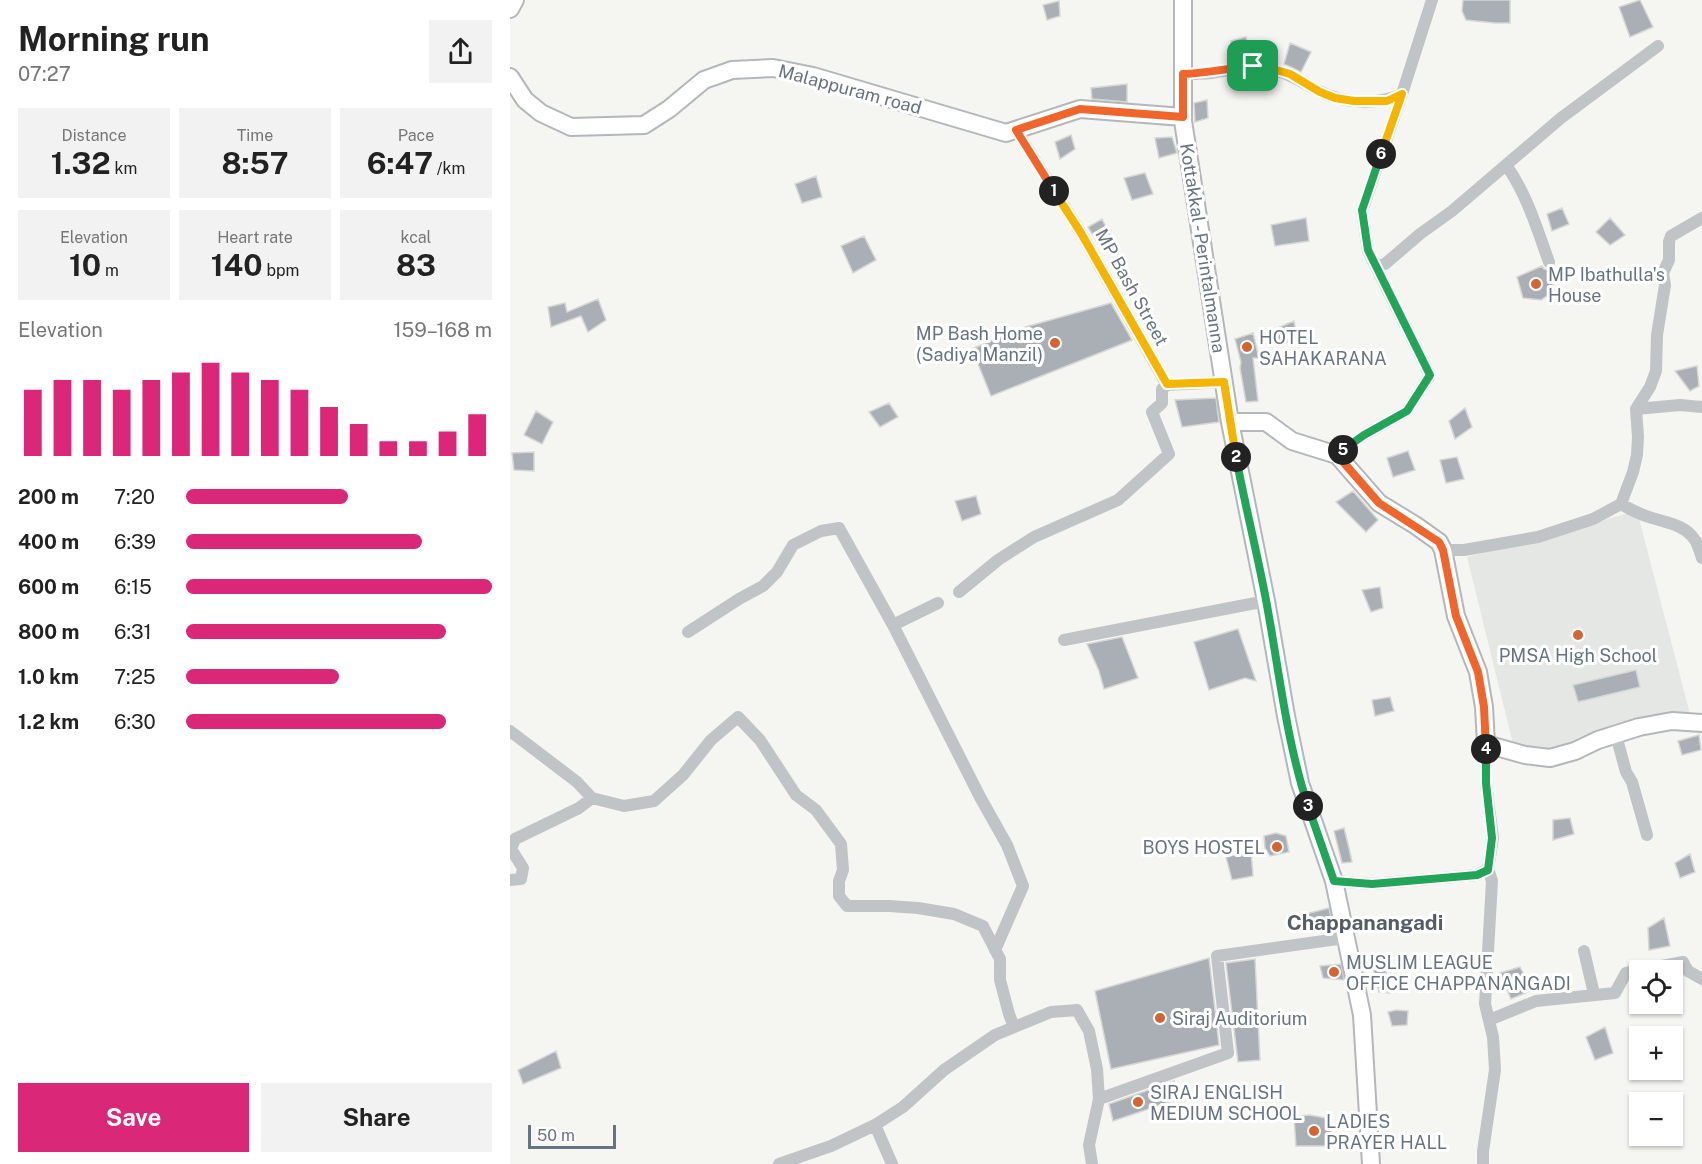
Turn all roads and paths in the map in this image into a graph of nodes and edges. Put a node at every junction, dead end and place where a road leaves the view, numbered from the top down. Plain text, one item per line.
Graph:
1 (515, 0) edge
2 (1184, 0) edge
3 (1432, 0) edge
4 (510, 9) edge
5 (1658, 46) dead end
6 (1183, 74) junction
7 (510, 77) edge
8 (1402, 94) junction
9 (1183, 117) junction
10 (1016, 130) junction
11 (1506, 165) junction
12 (1702, 218) edge
13 (1549, 262) dead end
14 (1376, 266) junction
15 (1224, 382) junction
16 (1167, 384) junction
17 (1702, 407) edge
18 (1636, 409) junction
19 (1230, 422) junction
20 (1337, 455) junction
21 (1621, 504) junction
22 (1443, 550) junction
23 (1702, 558) edge
24 (959, 592) dead end
25 (1266, 601) junction
26 (938, 603) dead end
27 (893, 626) junction
28 (688, 632) dead end
29 (1064, 640) dead end
30 (1702, 723) edge
31 (510, 731) edge
32 (1616, 735) junction
33 (1486, 744) junction
34 (592, 798) junction
35 (1647, 835) dead end
36 (1488, 870) junction
37 (510, 880) edge
38 (1334, 881) junction
39 (1345, 938) junction
40 (995, 950) junction
41 (1584, 951) dead end
42 (1702, 979) edge
43 (1594, 994) junction
44 (1489, 1020) junction
45 (1014, 1027) junction
46 (1099, 1099) junction
47 (875, 1125) junction
48 (779, 1164) edge
49 (892, 1164) edge
50 (1092, 1164) edge
51 (1371, 1164) edge
52 (1483, 1164) edge

1 - 4 street
2 - 6 street, Kottakkal - Perintalmanna
3 - 8 street
5 - 11 street
6 - 8 street
6 - 9 street, Kottakkal - Perintalmanna
7 - 10 street, Malappuram road
8 - 14 street
9 - 10 street, Malappuram road
9 - 15 street, Kottakkal - Perintalmanna
10 - 16 street, MP Bash Street
11 - 13 street
11 - 14 street
12 - 18 street
14 - 20 street
15 - 16 street
15 - 19 street, Kottakkal - Perintalmanna
16 - 24 street
17 - 18 street
18 - 21 street
19 - 20 street
19 - 25 street, Kottakkal - Perintalmanna
20 - 22 street
21 - 22 street
21 - 23 street
22 - 33 street
25 - 29 street
25 - 38 street, Kottakkal - Perintalmanna
26 - 27 street
27 - 28 street
27 - 40 street
30 - 32 street
31 - 34 street
32 - 33 street
32 - 35 street
33 - 36 street
34 - 37 street
34 - 40 street
36 - 38 street
36 - 44 street
38 - 39 street, Kottakkal - Perintalmanna
39 - 46 street
39 - 51 street, Kottakkal - Perintalmanna
40 - 45 street
41 - 43 street
42 - 43 street
43 - 44 street
44 - 52 street
45 - 46 street
45 - 47 street
46 - 50 street
47 - 48 street
47 - 49 street

